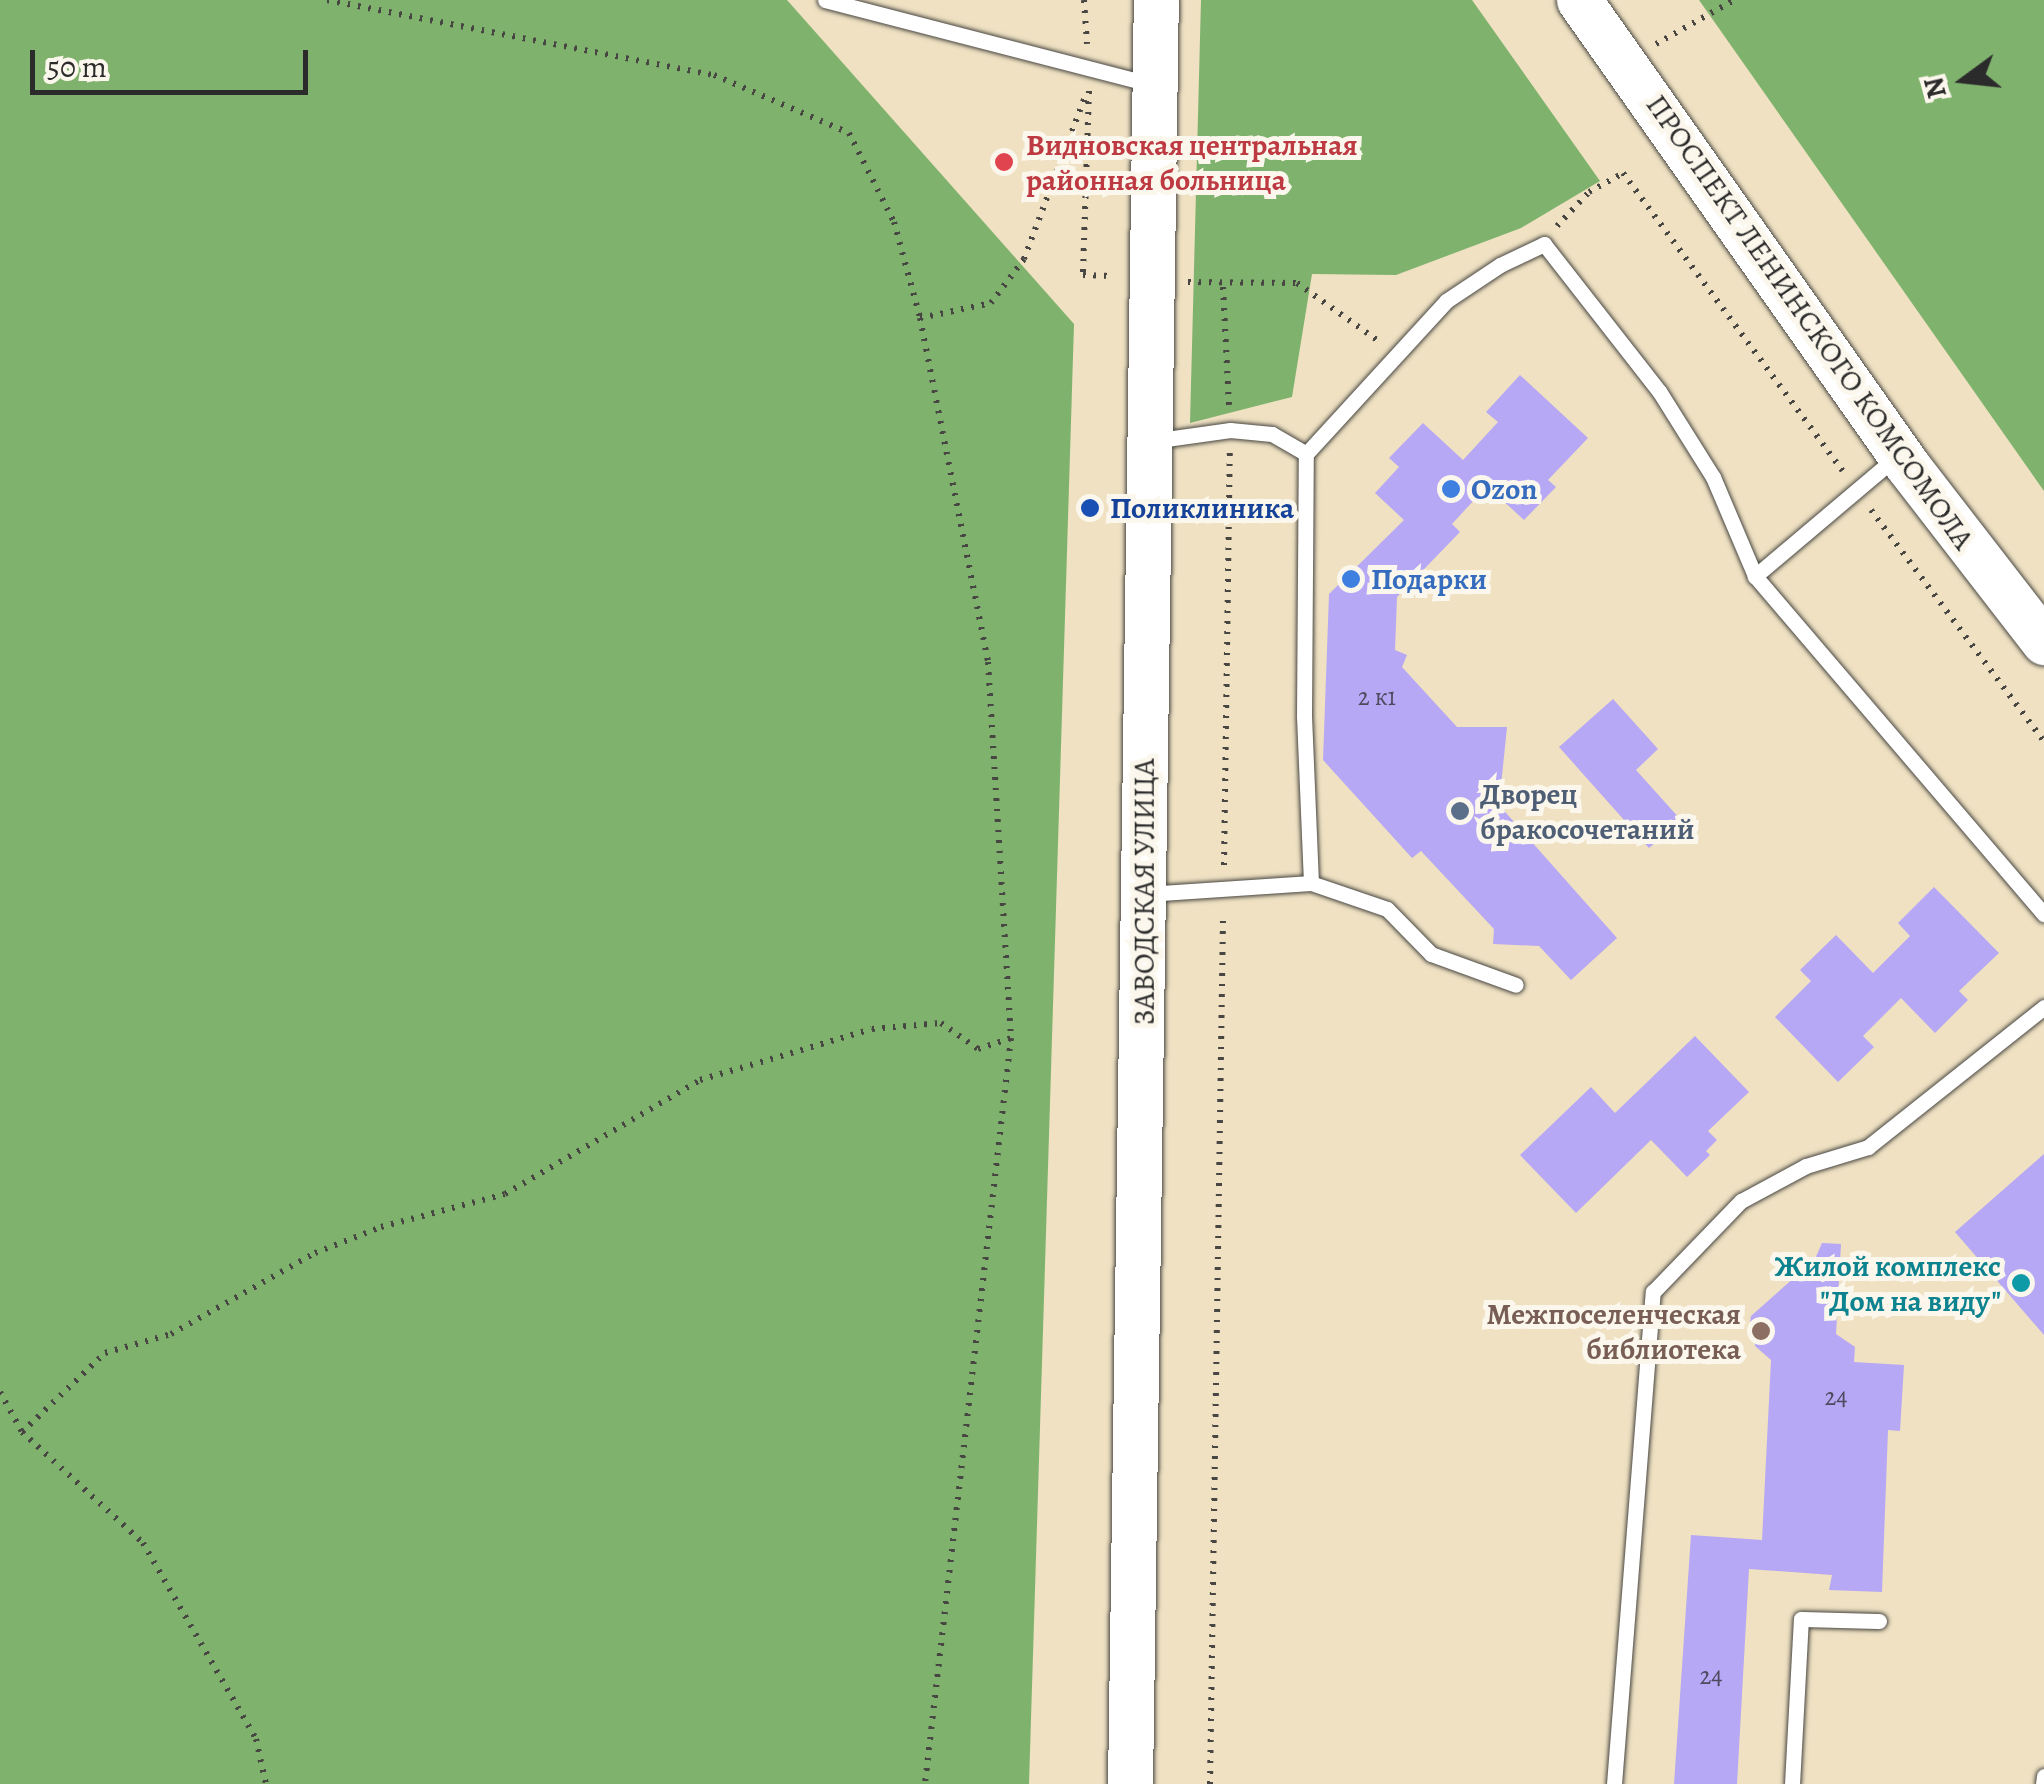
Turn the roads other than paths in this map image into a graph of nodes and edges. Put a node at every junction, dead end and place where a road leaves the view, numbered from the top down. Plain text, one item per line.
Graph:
1 (825, 0) edge
2 (1156, 0) edge
3 (1579, 0) edge
4 (1153, 84) junction
5 (1146, 441) junction
6 (1306, 454) junction
7 (1900, 454) junction
8 (1755, 576) junction
9 (2044, 642) edge
10 (1310, 883) junction
11 (1144, 894) junction
12 (2044, 914) edge
13 (1516, 986) dead end
14 (2044, 1007) edge
15 (1879, 1621) dead end
16 (2044, 1776) edge
17 (1130, 1784) edge
18 (1614, 1784) edge
19 (1792, 1784) edge
20 (2043, 1784) edge

1 - 4 lane
2 - 4 street, ЗАВОДСКАЯ УЛИЦА
3 - 7 street, ПРОСПЕКТ ЛЕНИНСКОГО КОМСОМОЛА
4 - 5 street, ЗАВОДСКАЯ УЛИЦА
5 - 6 lane
5 - 11 street, ЗАВОДСКАЯ УЛИЦА
6 - 8 lane
6 - 10 lane
7 - 8 lane
7 - 9 street, ПРОСПЕКТ ЛЕНИНСКОГО КОМСОМОЛА
8 - 12 lane
10 - 11 lane
10 - 13 lane
11 - 17 street, ЗАВОДСКАЯ УЛИЦА
14 - 18 lane
15 - 19 lane
16 - 20 lane

